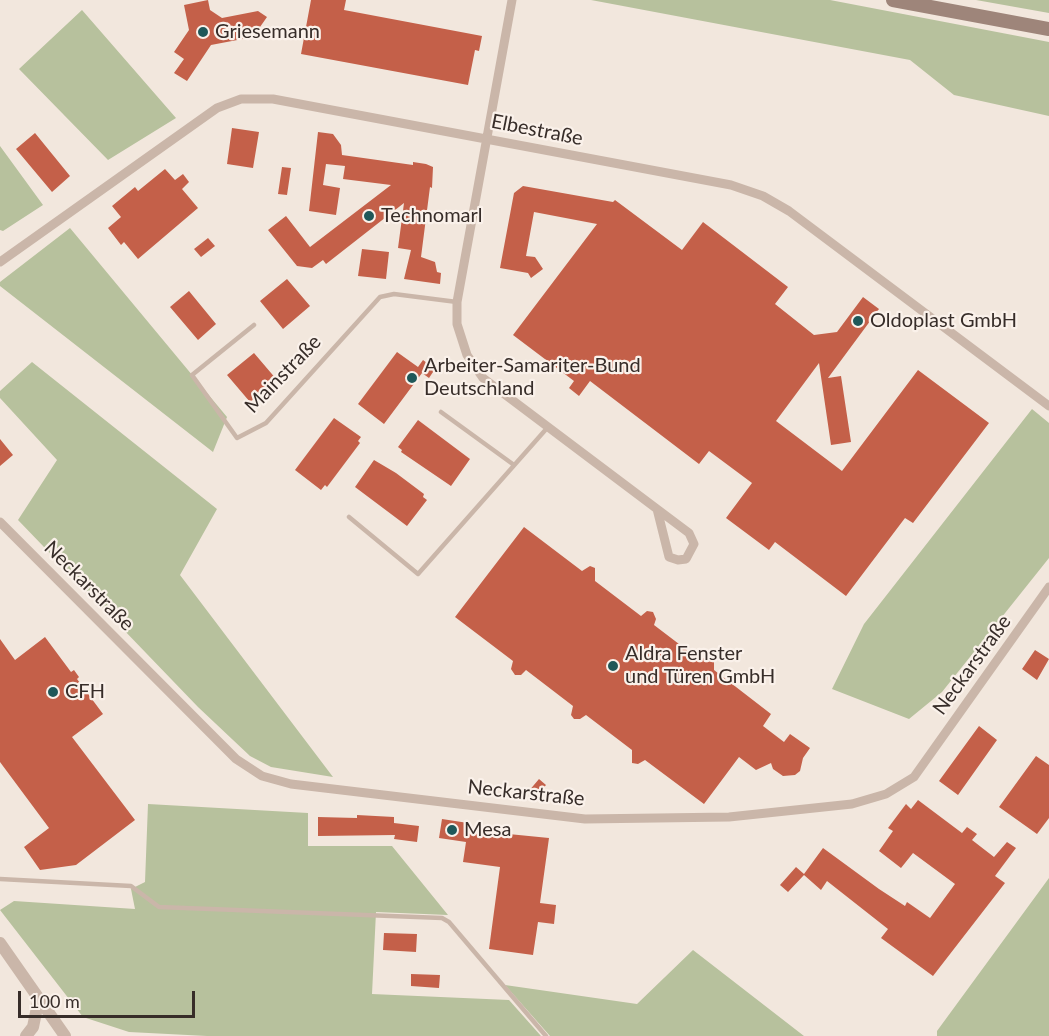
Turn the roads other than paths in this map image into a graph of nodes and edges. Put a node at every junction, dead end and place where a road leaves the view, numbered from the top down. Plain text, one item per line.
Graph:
1 (512, 0) edge
2 (893, 0) edge
3 (1049, 29) edge
4 (488, 139) junction
5 (0, 262) edge
6 (457, 302) junction
7 (254, 325) dead end
8 (1049, 406) edge
9 (441, 412) dead end
10 (548, 427) junction
11 (514, 465) junction
12 (657, 509) junction
13 (349, 517) dead end
14 (0, 522) edge
15 (1049, 587) edge
16 (0, 879) edge
17 (0, 943) edge
18 (39, 998) junction
19 (26, 1036) edge
20 (65, 1036) edge
21 (546, 1036) edge

1 - 4 street
2 - 3 main road
4 - 5 street, Elbestraße
4 - 6 street
4 - 8 street, Elbestraße
6 - 7 lane, Mainstraße
6 - 10 street
9 - 11 lane
10 - 11 lane
10 - 12 street
11 - 13 lane
12 - 12 street
14 - 15 street, Neckarstraße
16 - 21 lane
17 - 18 street
18 - 19 street
18 - 20 street

